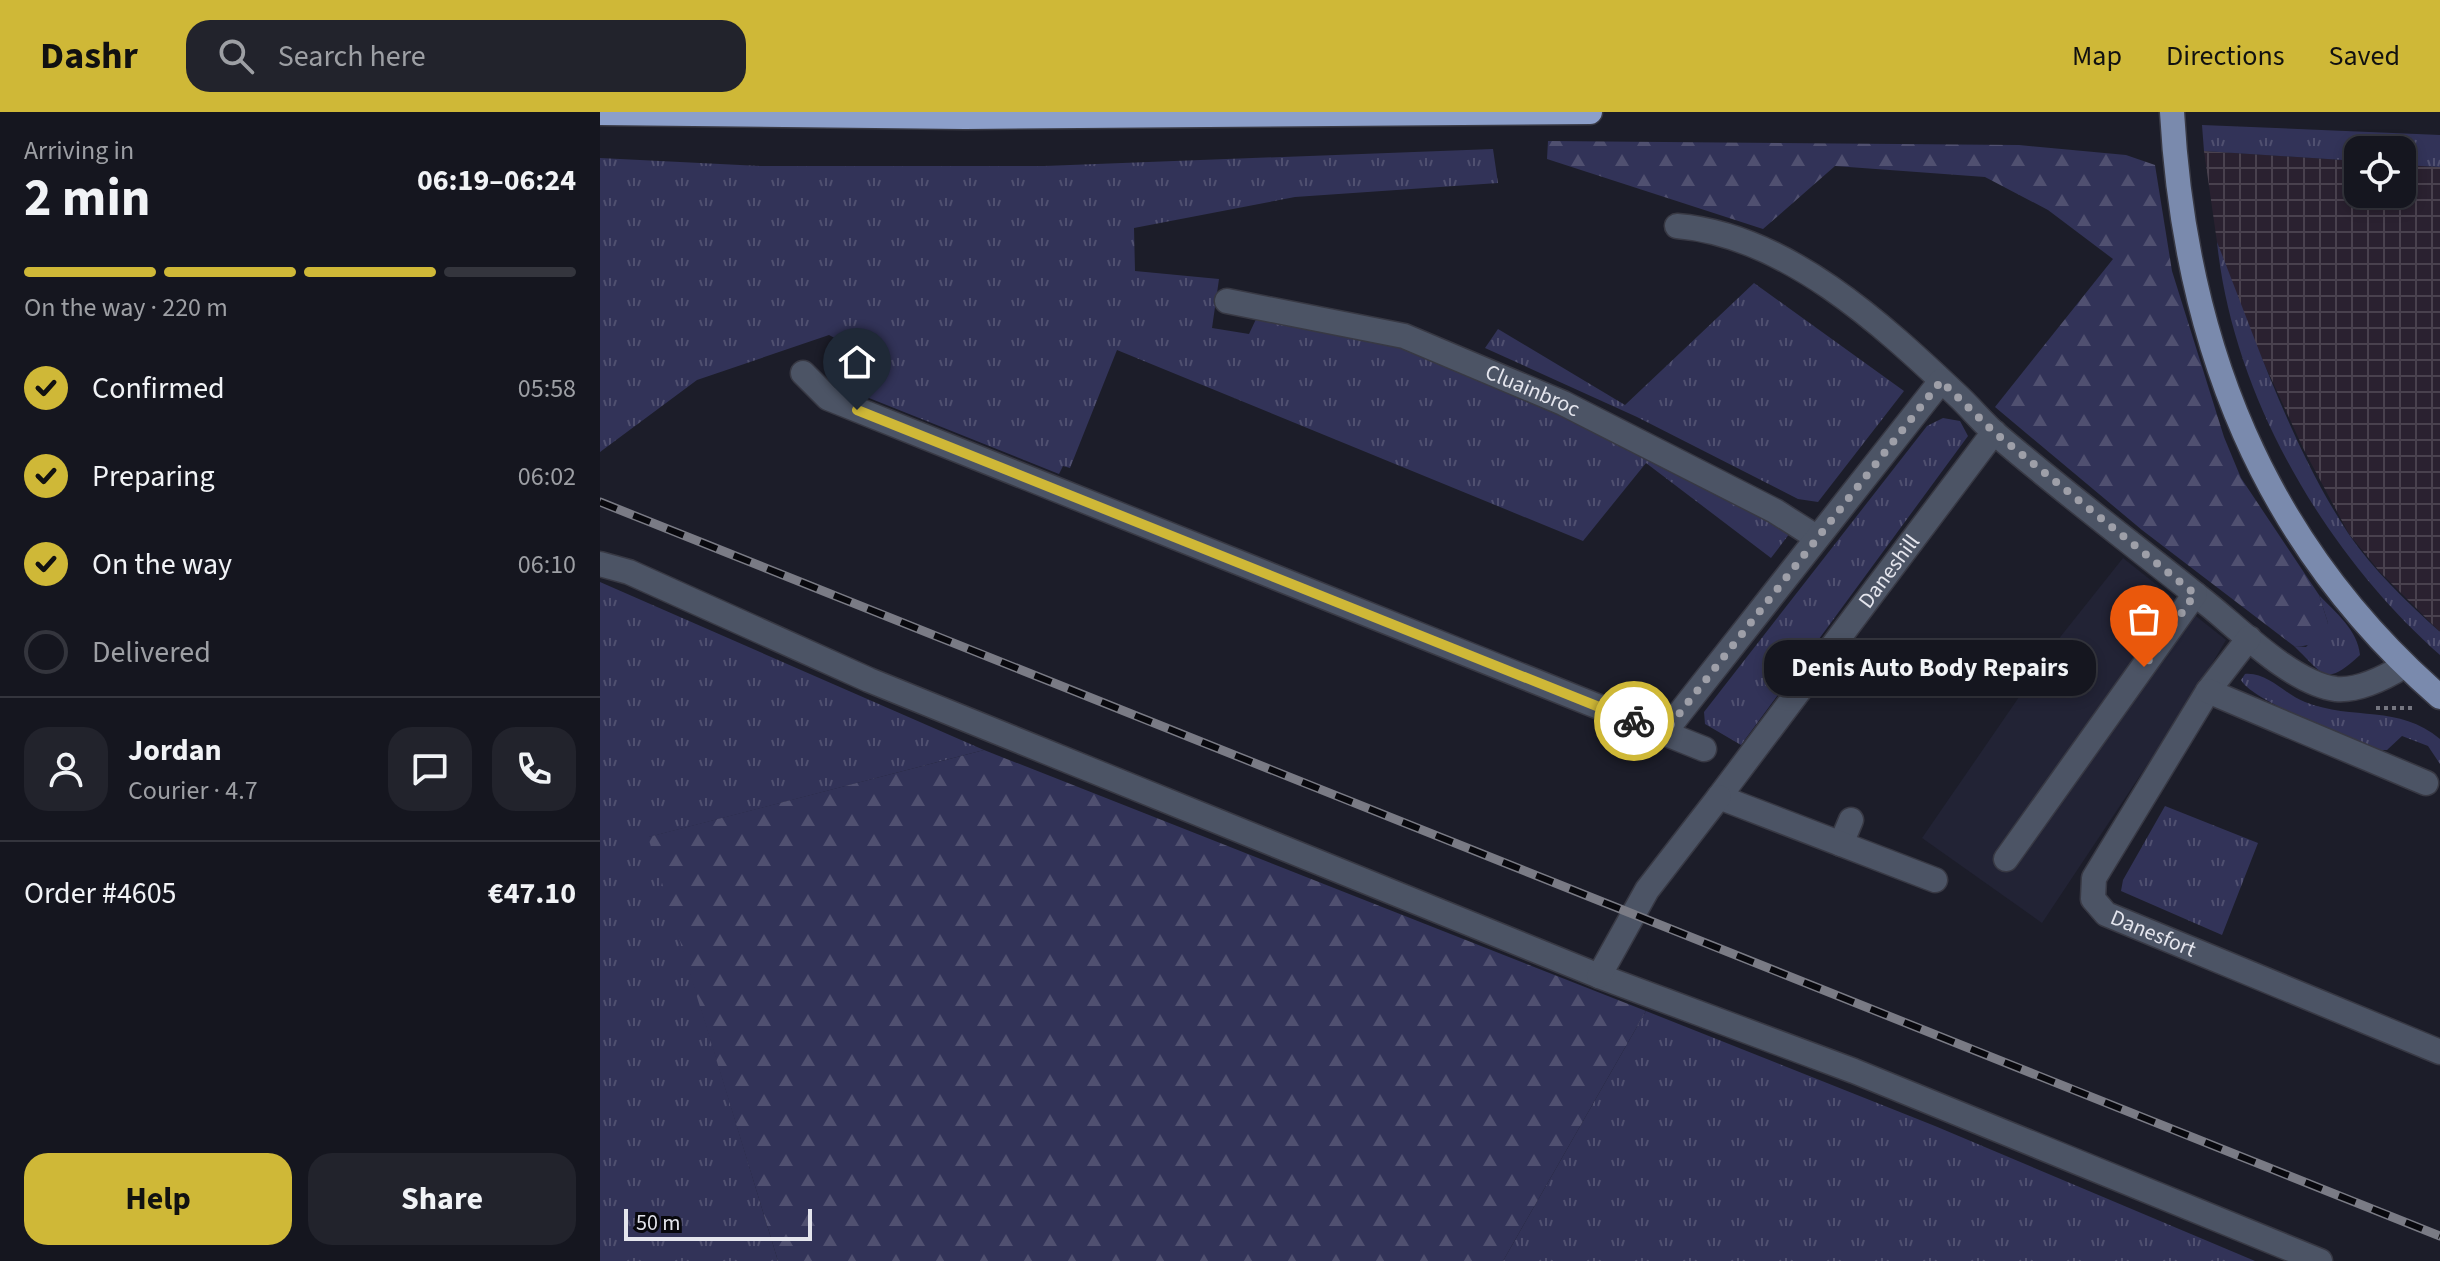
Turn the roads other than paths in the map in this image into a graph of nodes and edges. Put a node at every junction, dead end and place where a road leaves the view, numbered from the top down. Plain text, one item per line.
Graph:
1 (1590, 112) edge
2 (2172, 112) edge
3 (600, 113) edge
4 (1677, 226) dead end
5 (1227, 301) dead end
6 (803, 373) dead end
7 (1941, 381) junction
8 (1994, 432) junction
9 (1816, 537) junction
10 (600, 564) edge
11 (2195, 594) junction
12 (2249, 638) junction
13 (2404, 666) junction
14 (2208, 691) junction
15 (2440, 697) edge
16 (1664, 733) junction
17 (1704, 749) dead end
18 (2426, 783) dead end
19 (1719, 797) junction
20 (1851, 820) dead end
21 (1841, 844) junction
22 (2006, 859) dead end
23 (1935, 880) dead end
24 (1599, 976) junction
25 (2440, 1052) edge
26 (2320, 1261) edge

1 - 3 highway
2 - 13 main road
4 - 7 street
5 - 9 street, Cluainbroc
6 - 16 street
7 - 8 street
7 - 9 street
8 - 11 street
8 - 19 street, Daneshill
9 - 16 street
10 - 24 street
11 - 12 street
11 - 22 street
12 - 13 street
12 - 14 street, Danesfort
13 - 15 main road
14 - 18 street
14 - 25 street, Danesfort
16 - 17 street
19 - 21 street
19 - 24 street, Daneshill
20 - 21 street
21 - 23 street
24 - 26 street

